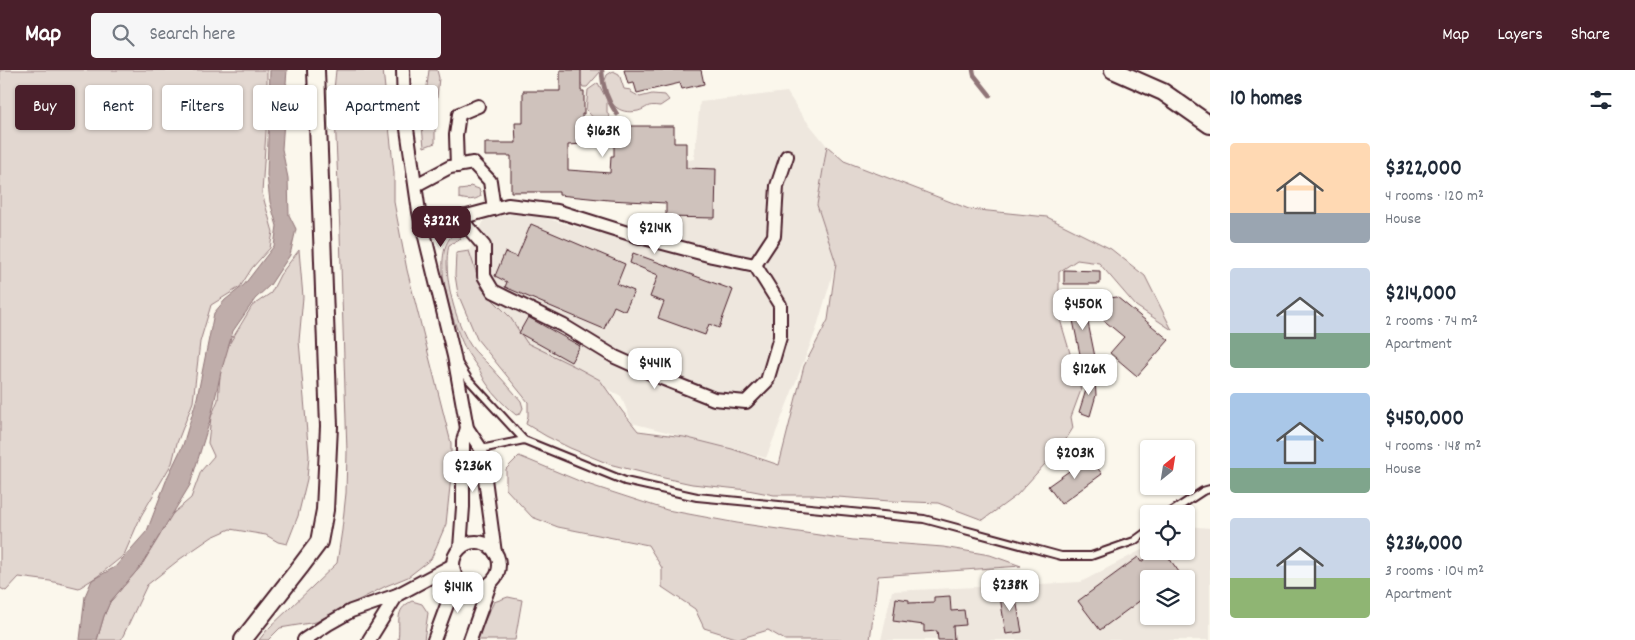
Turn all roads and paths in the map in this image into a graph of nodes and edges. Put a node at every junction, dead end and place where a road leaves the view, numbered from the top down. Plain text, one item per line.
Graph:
1 (316, 70) edge
2 (1113, 70) edge
3 (403, 71) edge
4 (478, 106) dead end
5 (1210, 125) edge
6 (787, 156) dead end
7 (457, 166) junction
8 (416, 185) junction
9 (494, 209) junction
10 (459, 217) junction
11 (422, 228) junction
12 (755, 265) junction
13 (454, 356) junction
14 (467, 428) junction
15 (524, 440) junction
16 (481, 449) junction
17 (1210, 489) edge
18 (1182, 505) edge
19 (1140, 537) edge
20 (460, 548) junction
21 (495, 553) junction
22 (455, 572) junction
23 (490, 584) junction
24 (397, 595) junction
25 (242, 640) edge
26 (304, 640) edge
27 (369, 640) edge
28 (434, 640) edge
29 (468, 640) edge

1 - 25 street
2 - 5 street
3 - 8 street
4 - 7 street
6 - 12 street
7 - 8 street
7 - 9 street
8 - 11 street
9 - 10 street
9 - 12 street
10 - 11 street
10 - 12 street
11 - 13 street
13 - 14 street
13 - 15 lane
14 - 16 street
14 - 20 street
15 - 16 lane
15 - 19 lane
16 - 21 street
17 - 18 lane
20 - 21 street
20 - 22 street
21 - 23 street
22 - 23 street
22 - 24 street
22 - 28 street
23 - 29 street
24 - 26 street
24 - 27 street

